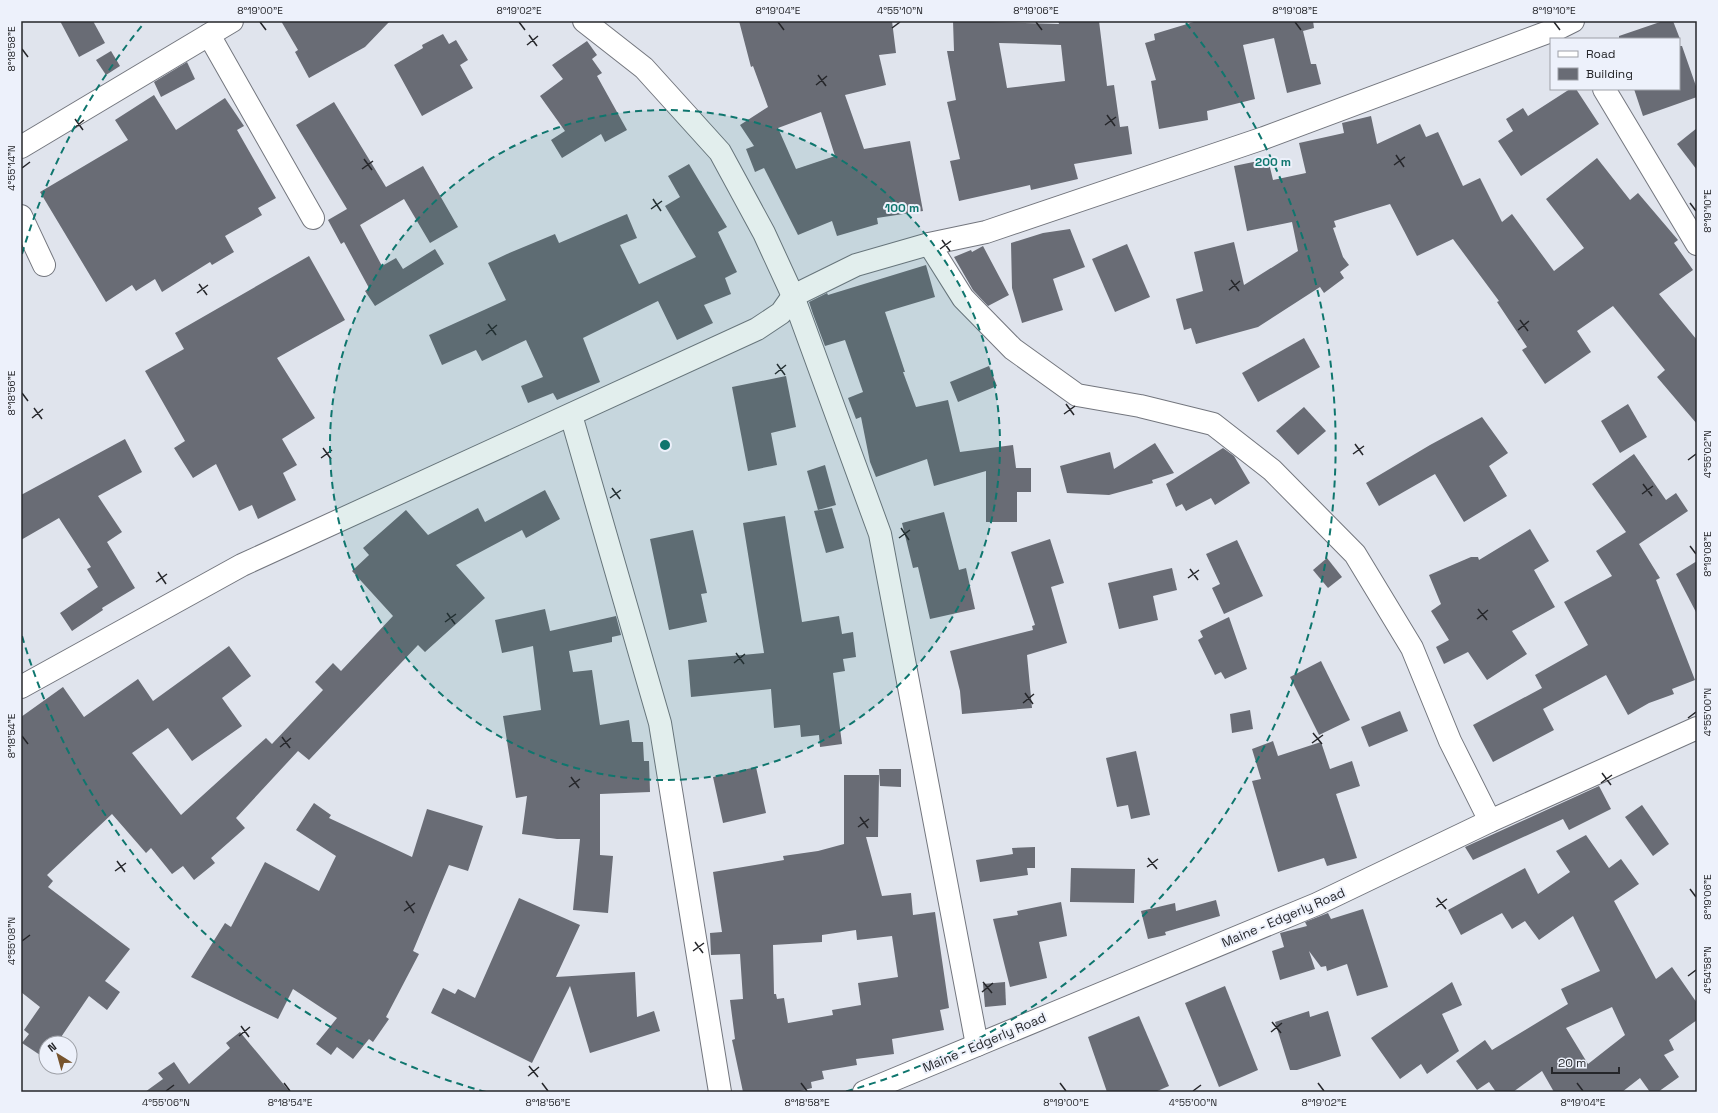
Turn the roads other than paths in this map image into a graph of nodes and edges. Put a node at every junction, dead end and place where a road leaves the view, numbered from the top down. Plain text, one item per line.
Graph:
1 (232, 21) edge
2 (584, 21) edge
3 (1567, 29) edge
4 (209, 35) junction
5 (1605, 90) edge
6 (21, 147) edge
7 (21, 216) edge
8 (313, 218) dead end
9 (930, 244) junction
10 (1697, 244) edge
11 (44, 265) dead end
12 (794, 296) junction
13 (571, 415) junction
14 (21, 687) edge
15 (1697, 728) edge
16 (1490, 821) junction
17 (977, 1044) junction
18 (720, 1092) edge
19 (864, 1092) edge

1 - 4 street
2 - 12 street
3 - 9 street
4 - 6 street
4 - 8 street
5 - 10 street
7 - 11 street
9 - 12 street
9 - 16 street
12 - 13 street
12 - 17 street
13 - 14 street
13 - 18 street
15 - 16 street, Maine - Edgerly Road
16 - 17 street, Maine - Edgerly Road
17 - 19 street, Maine - Edgerly Road

